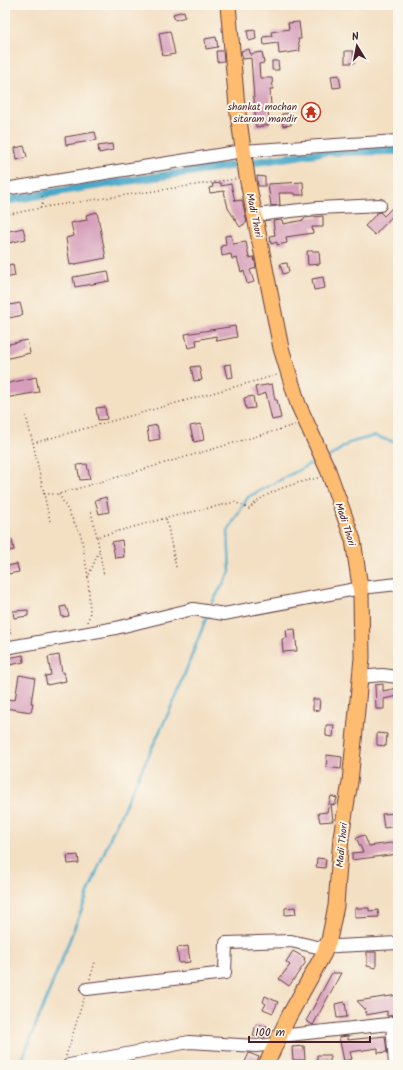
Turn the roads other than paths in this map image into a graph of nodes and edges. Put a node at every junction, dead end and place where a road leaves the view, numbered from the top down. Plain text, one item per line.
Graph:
1 (228, 5) edge
2 (398, 141) edge
3 (244, 154) junction
4 (5, 189) edge
5 (380, 205) dead end
6 (256, 215) junction
7 (398, 584) edge
8 (361, 588) junction
9 (9, 644) edge
10 (360, 677) junction
11 (398, 677) edge
12 (398, 943) edge
13 (326, 947) junction
14 (87, 989) road end
15 (395, 1023) edge
16 (278, 1040) junction
17 (68, 1061) edge
18 (266, 1065) edge
19 (395, 1065) edge

1 - 3 main road, Madi Thori
2 - 3 street
3 - 4 street
3 - 6 main road, Madi Thori
5 - 6 street
6 - 8 main road, Madi Thori
7 - 8 street
8 - 9 street
8 - 10 main road, Madi Thori
10 - 11 street
10 - 13 main road, Madi Thori
12 - 13 street
13 - 14 street
13 - 16 main road, Madi Thori
15 - 16 street
15 - 19 street
16 - 17 street
16 - 18 main road, Madi Thori

